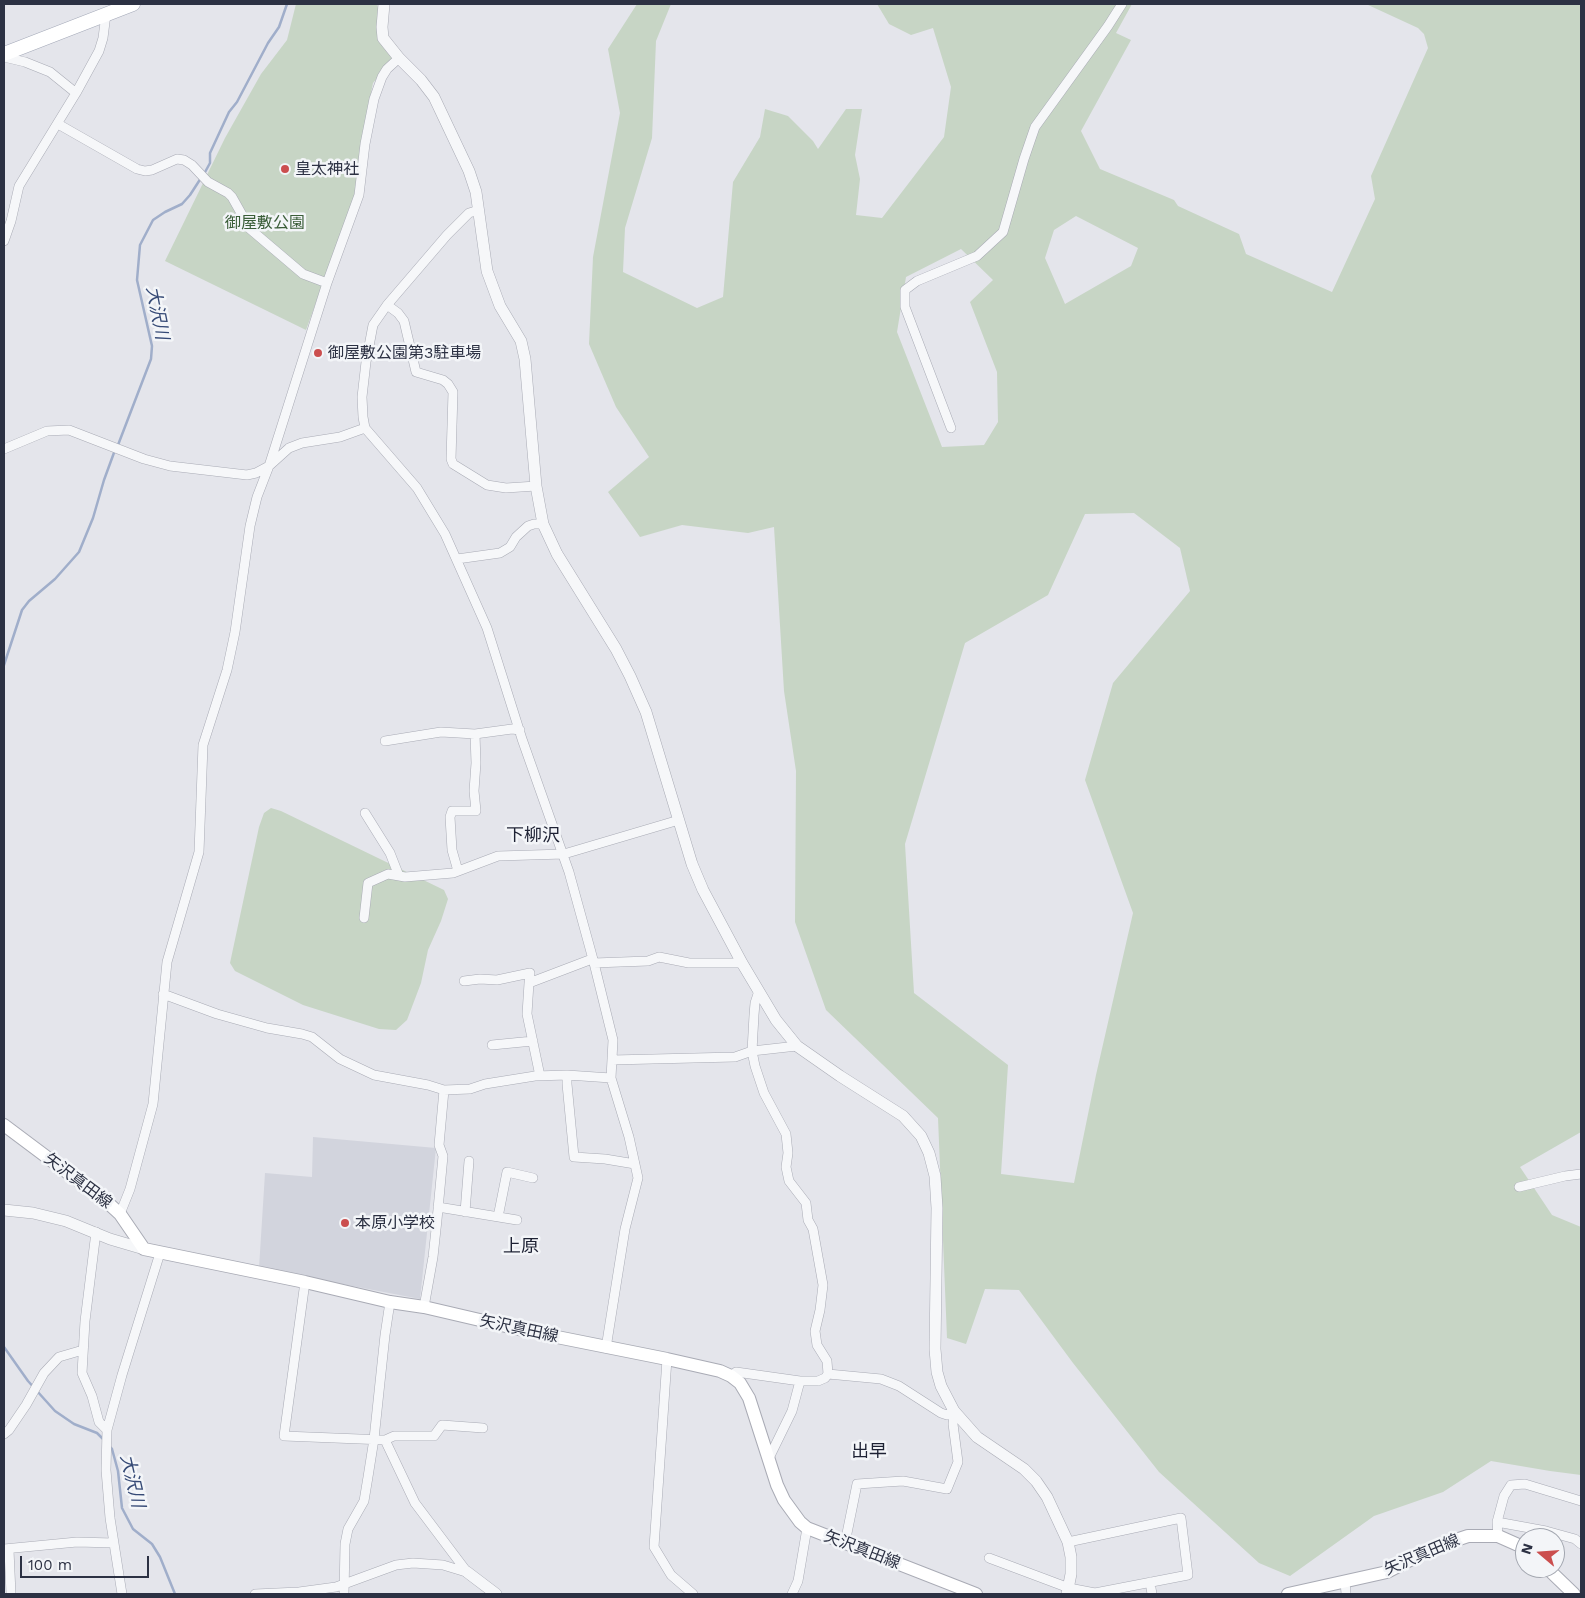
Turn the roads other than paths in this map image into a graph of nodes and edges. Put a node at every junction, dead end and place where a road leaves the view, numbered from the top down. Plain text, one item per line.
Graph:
1 (133, 4) edge
2 (1122, 4) edge
3 (385, 5) edge
4 (106, 14) junction
5 (4, 54) edge
6 (4, 57) edge
7 (399, 58) junction
8 (76, 93) junction
9 (58, 124) junction
10 (479, 210) junction
11 (4, 241) edge
12 (327, 283) junction
13 (387, 305) junction
14 (365, 428) junction
15 (951, 428) dead end
16 (4, 449) edge
17 (269, 466) junction
18 (536, 486) junction
19 (542, 524) junction
20 (457, 559) junction
21 (520, 730) junction
22 (475, 734) junction
23 (386, 741) dead end
24 (365, 813) dead end
25 (679, 820) junction
26 (564, 854) junction
27 (458, 871) junction
28 (399, 876) junction
29 (364, 918) dead end
30 (593, 961) junction
31 (742, 964) junction
32 (464, 981) dead end
33 (529, 983) junction
34 (759, 991) junction
35 (163, 994) junction
36 (533, 1041) junction
37 (492, 1045) dead end
38 (797, 1046) junction
39 (752, 1051) junction
40 (612, 1060) junction
41 (567, 1075) junction
42 (540, 1076) junction
43 (611, 1078) junction
44 (444, 1090) junction
45 (4, 1125) edge
46 (469, 1161) dead end
47 (635, 1164) junction
48 (1581, 1174) edge
49 (533, 1178) dead end
50 (1519, 1187) dead end
51 (438, 1207) junction
52 (4, 1210) edge
53 (465, 1212) junction
54 (120, 1214) junction
55 (498, 1217) junction
56 (517, 1220) dead end
57 (96, 1232) junction
58 (144, 1249) junction
59 (160, 1253) junction
60 (304, 1282) junction
61 (390, 1302) junction
62 (424, 1308) junction
63 (606, 1348) junction
64 (83, 1350) junction
65 (667, 1358) junction
66 (828, 1374) junction
67 (732, 1376) junction
68 (800, 1381) junction
69 (954, 1411) junction
70 (483, 1428) dead end
71 (107, 1430) junction
72 (4, 1434) edge
73 (374, 1439) junction
74 (385, 1440) junction
75 (769, 1458) junction
76 (1581, 1501) edge
77 (1497, 1522) junction
78 (807, 1528) junction
79 (1498, 1536) junction
80 (1068, 1542) junction
81 (113, 1543) junction
82 (845, 1543) junction
83 (1515, 1544) edge
84 (1581, 1544) edge
85 (6, 1550) edge
86 (988, 1558) dead end
87 (467, 1572) junction
88 (1557, 1578) edge
89 (1345, 1581) junction
90 (1150, 1582) junction
91 (344, 1584) junction
92 (959, 1591) edge
93 (1068, 1591) edge
94 (11, 1594) edge
95 (122, 1594) edge
96 (255, 1594) edge
97 (344, 1594) edge
98 (496, 1594) edge
99 (693, 1594) edge
100 (792, 1594) edge
101 (976, 1594) edge
102 (1152, 1594) edge
103 (1288, 1594) edge
104 (1346, 1594) edge
105 (1574, 1594) edge

1 - 4 main road
2 - 15 street
3 - 7 street
4 - 5 main road
4 - 8 street
6 - 8 street
7 - 10 street
7 - 12 street
8 - 9 street
9 - 11 street
9 - 12 street
10 - 13 street
10 - 18 street
12 - 17 street
13 - 14 street
13 - 18 street
14 - 17 street
14 - 20 street
16 - 17 street
17 - 35 street
18 - 19 street
19 - 20 street
19 - 25 street
20 - 21 street
21 - 22 street
21 - 26 street
22 - 23 street
22 - 27 street
24 - 28 street
25 - 26 street
25 - 31 street
26 - 27 street
26 - 30 street
27 - 28 street
28 - 29 street
30 - 31 street
30 - 33 street
30 - 40 street
31 - 34 street
32 - 33 street
33 - 36 street
34 - 38 street
34 - 39 street
35 - 44 street
35 - 54 street
36 - 37 street
36 - 42 street
38 - 39 street
38 - 69 street
39 - 40 street
39 - 66 street
40 - 43 street
41 - 42 street
41 - 43 street
41 - 47 street
42 - 44 street
43 - 47 street
44 - 51 street
45 - 54 main road, 矢沢真田線
46 - 53 street
47 - 63 street
48 - 50 street
49 - 55 street
51 - 53 street
51 - 62 street
52 - 57 street
53 - 55 street
54 - 58 main road, 矢沢真田線
55 - 56 street
57 - 58 street
57 - 64 street
58 - 59 main road, 矢沢真田線
59 - 60 main road, 矢沢真田線
59 - 71 street
60 - 61 main road, 矢沢真田線
60 - 73 street
61 - 62 main road, 矢沢真田線
61 - 73 street
62 - 63 main road, 矢沢真田線
63 - 65 main road, 矢沢真田線
64 - 71 street
64 - 72 street
65 - 67 main road, 矢沢真田線
65 - 99 street
66 - 68 street
66 - 69 street
67 - 68 street
67 - 75 main road, 矢沢真田線
68 - 75 street
69 - 80 street
69 - 82 street
70 - 74 street
71 - 81 street
73 - 74 street
73 - 91 street
74 - 87 street
75 - 78 main road, 矢沢真田線
76 - 77 street
77 - 79 street
77 - 84 street
78 - 82 main road, 矢沢真田線
78 - 100 street
79 - 83 main road, 矢沢真田線
79 - 89 main road, 矢沢真田線
80 - 90 street
80 - 93 street
81 - 85 street
81 - 95 street
82 - 92 main road, 矢沢真田線
85 - 94 street
86 - 93 street
87 - 91 street
87 - 98 street
88 - 105 main road
89 - 103 main road, 矢沢真田線
89 - 104 street
90 - 93 street
90 - 102 street
91 - 96 street
91 - 97 street
92 - 101 main road, 矢沢真田線

